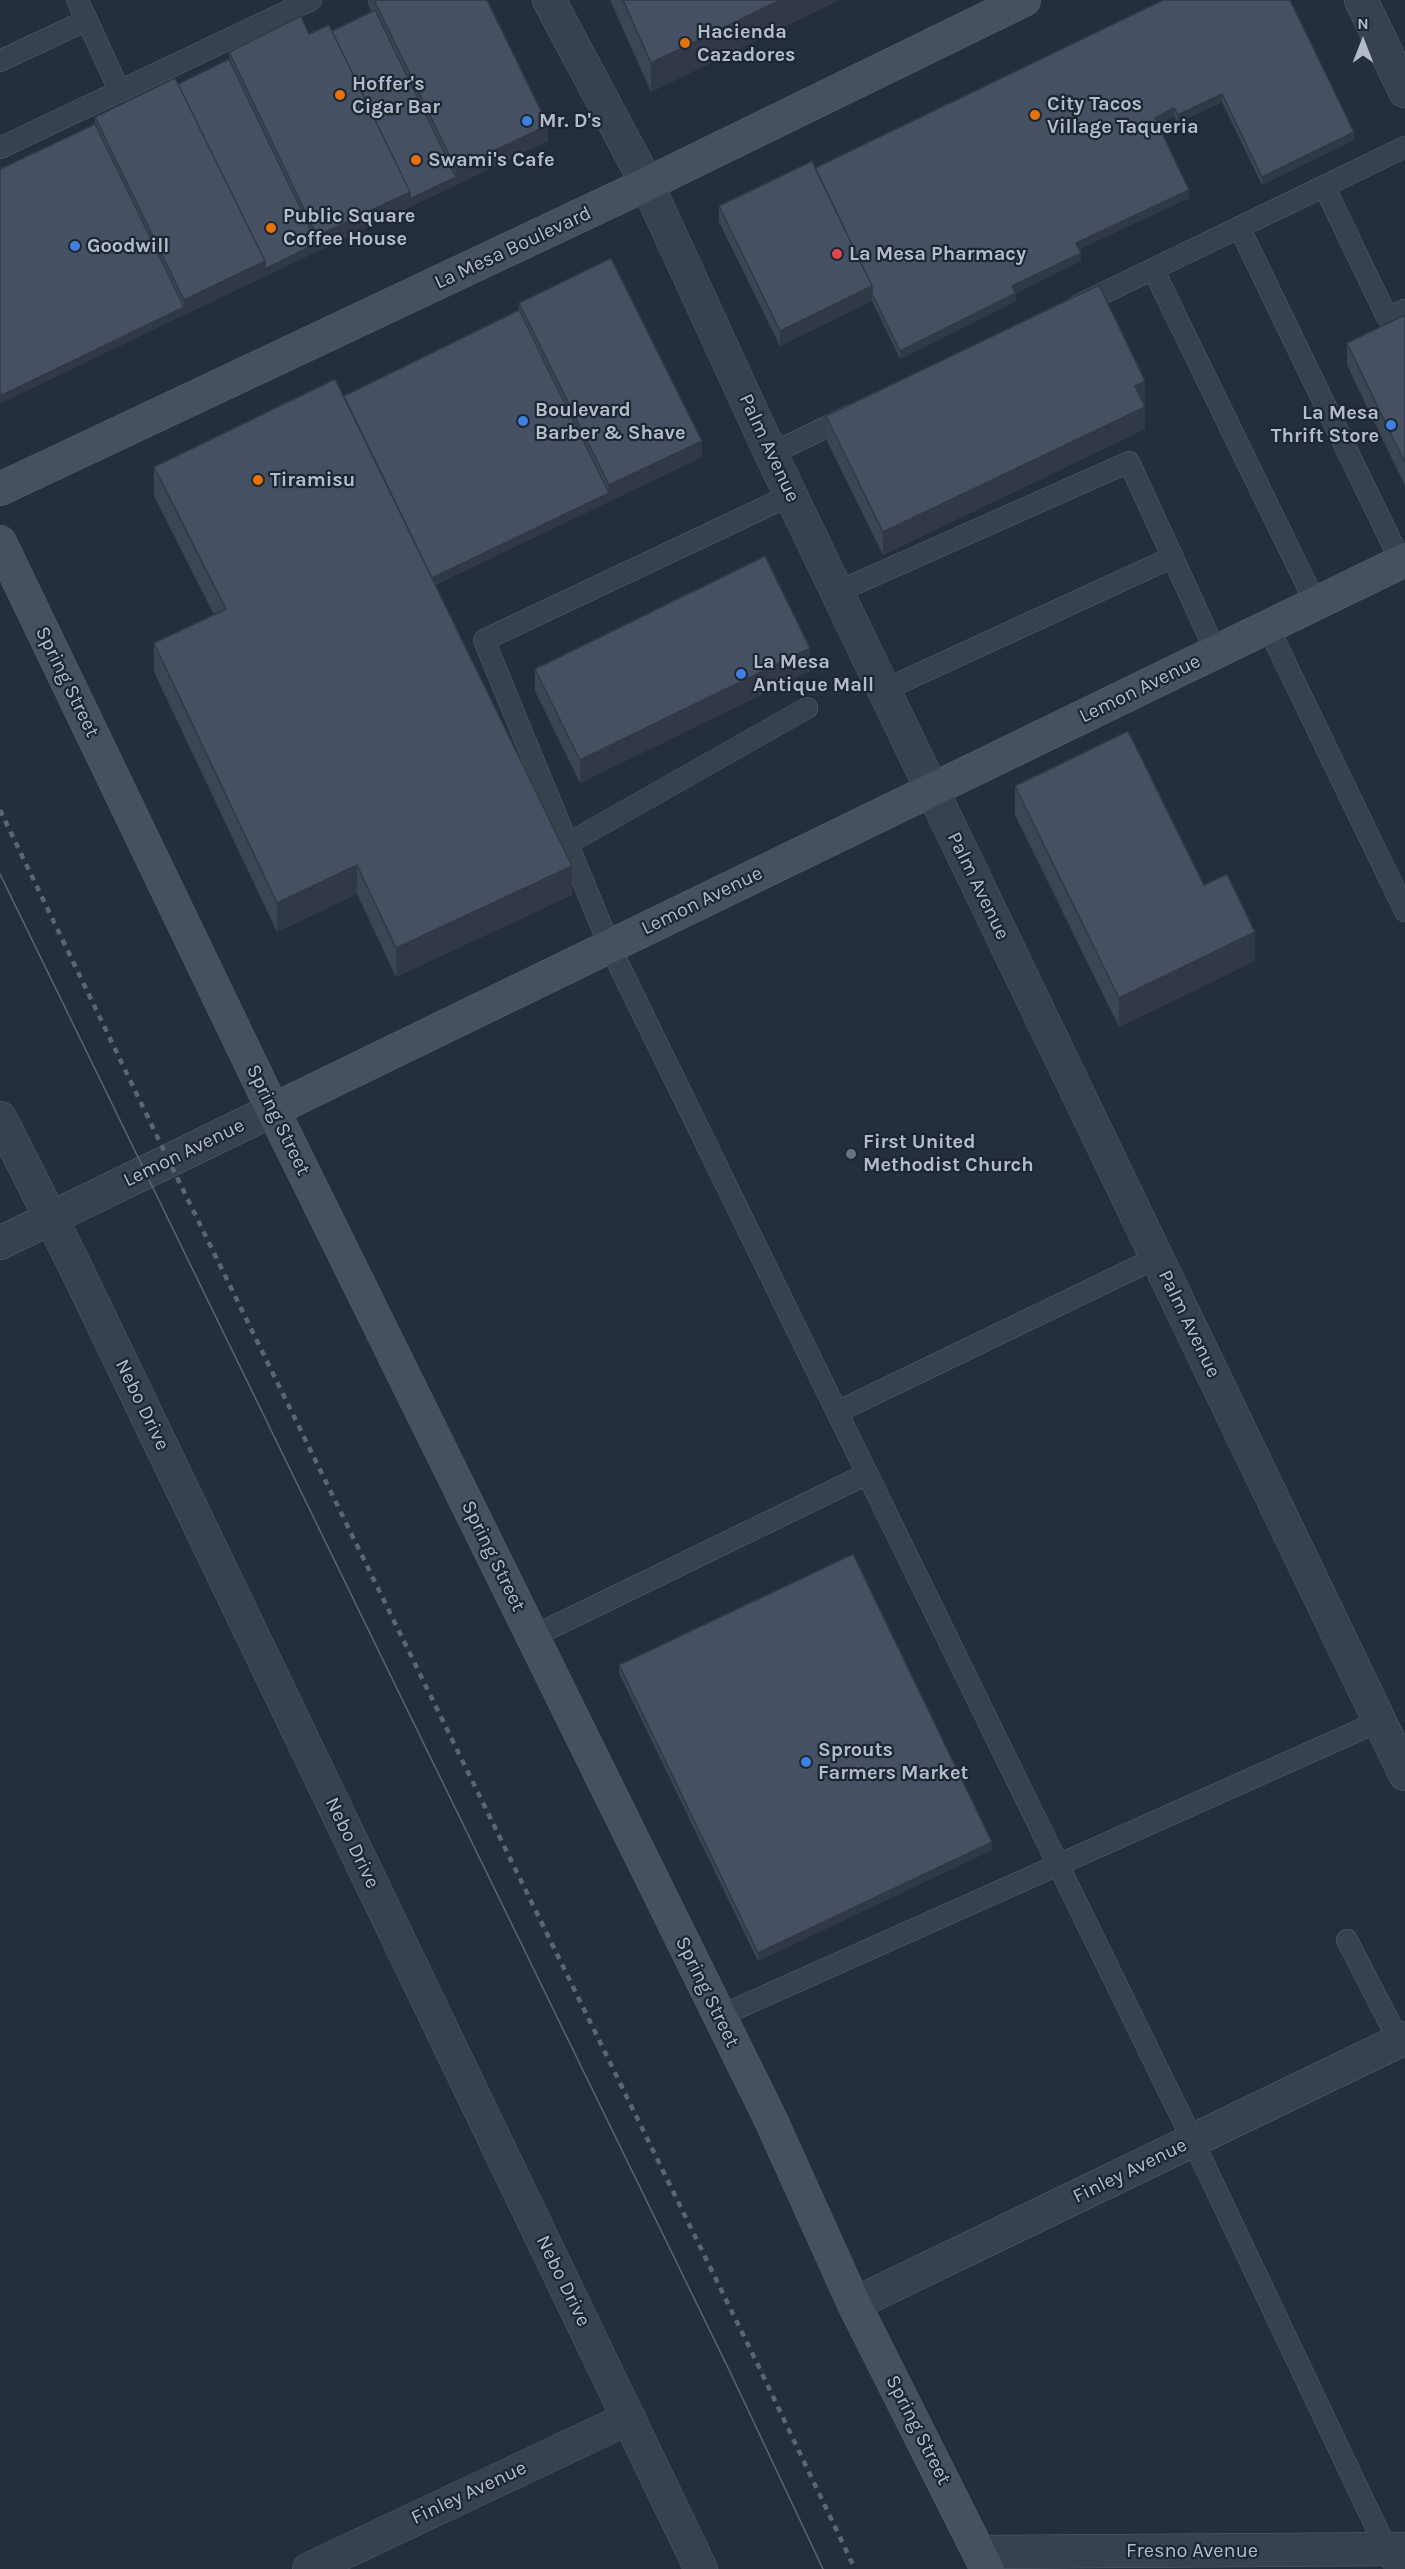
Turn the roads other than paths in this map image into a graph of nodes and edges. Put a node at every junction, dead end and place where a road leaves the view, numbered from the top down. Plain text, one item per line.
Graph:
1 (77, 0) edge
2 (310, 0) edge
3 (549, 0) edge
4 (1024, 0) edge
5 (1361, 0) edge
6 (87, 20) junction
7 (0, 61) edge
8 (118, 90) junction
9 (1405, 91) edge
10 (1405, 147) edge
11 (0, 148) edge
12 (647, 184) junction
13 (1324, 186) junction
14 (1239, 227) junction
15 (1153, 269) junction
16 (1405, 310) edge
17 (1057, 315) edge
18 (867, 408) edge
19 (771, 454) junction
20 (0, 489) edge
21 (791, 495) junction
22 (0, 542) edge
23 (1173, 557) junction
24 (1403, 561) edge
25 (837, 592) junction
26 (1316, 604) junction
27 (1268, 627) junction
28 (1215, 652) junction
29 (884, 690) junction
30 (807, 708) dead end
31 (932, 790) junction
32 (567, 844) junction
33 (1405, 911) edge
34 (610, 946) junction
35 (273, 1110) junction
36 (0, 1118) edge
37 (50, 1219) junction
38 (0, 1243) edge
39 (1156, 1258) junction
40 (837, 1412) junction
41 (867, 1474) junction
42 (532, 1636) junction
43 (1380, 1721) junction
44 (1405, 1774) edge
45 (1058, 1865) junction
46 (1347, 1940) dead end
47 (720, 2016) junction
48 (1402, 2040) edge
49 (1192, 2141) junction
50 (854, 2304) junction
51 (629, 2418) junction
52 (1396, 2556) edge
53 (983, 2561) edge
54 (311, 2568) edge
55 (701, 2569) edge

1 - 6 lane
2 - 8 lane
3 - 12 street, Palm Avenue
4 - 12 main road, La Mesa Boulevard
5 - 9 street
6 - 7 lane
6 - 8 lane
8 - 11 lane
10 - 13 lane
12 - 19 street, Palm Avenue
12 - 20 main road, La Mesa Boulevard
13 - 14 lane
13 - 16 lane
14 - 15 lane
14 - 24 lane
15 - 17 lane
15 - 26 lane
18 - 19 lane
19 - 21 street, Palm Avenue
21 - 25 street, Palm Avenue
21 - 32 lane
22 - 35 main road, Spring Street
23 - 25 lane
23 - 28 lane
23 - 29 lane
24 - 26 main road, Lemon Avenue
25 - 29 street, Palm Avenue
26 - 27 main road, Lemon Avenue
27 - 28 main road, Lemon Avenue
27 - 33 lane
28 - 31 main road, Lemon Avenue
29 - 31 street, Palm Avenue
30 - 32 lane
31 - 34 main road, Lemon Avenue
31 - 39 street, Palm Avenue
32 - 34 lane
34 - 35 main road, Lemon Avenue
34 - 40 lane
35 - 37 street, Lemon Avenue
35 - 42 main road, Spring Street
36 - 37 street, Nebo Drive
37 - 38 street, Lemon Avenue
37 - 51 street, Nebo Drive
39 - 40 lane
39 - 43 street, Palm Avenue
40 - 41 lane
41 - 42 lane
41 - 45 lane
42 - 47 main road, Spring Street
43 - 44 street, Palm Avenue
43 - 45 lane
45 - 47 lane
45 - 49 lane
46 - 48 lane
47 - 50 main road, Spring Street
48 - 49 street, Finley Avenue
49 - 50 street, Finley Avenue
49 - 52 lane
50 - 53 main road, Spring Street
51 - 54 street, Finley Avenue
51 - 55 street, Nebo Drive
52 - 53 street, Fresno Avenue

